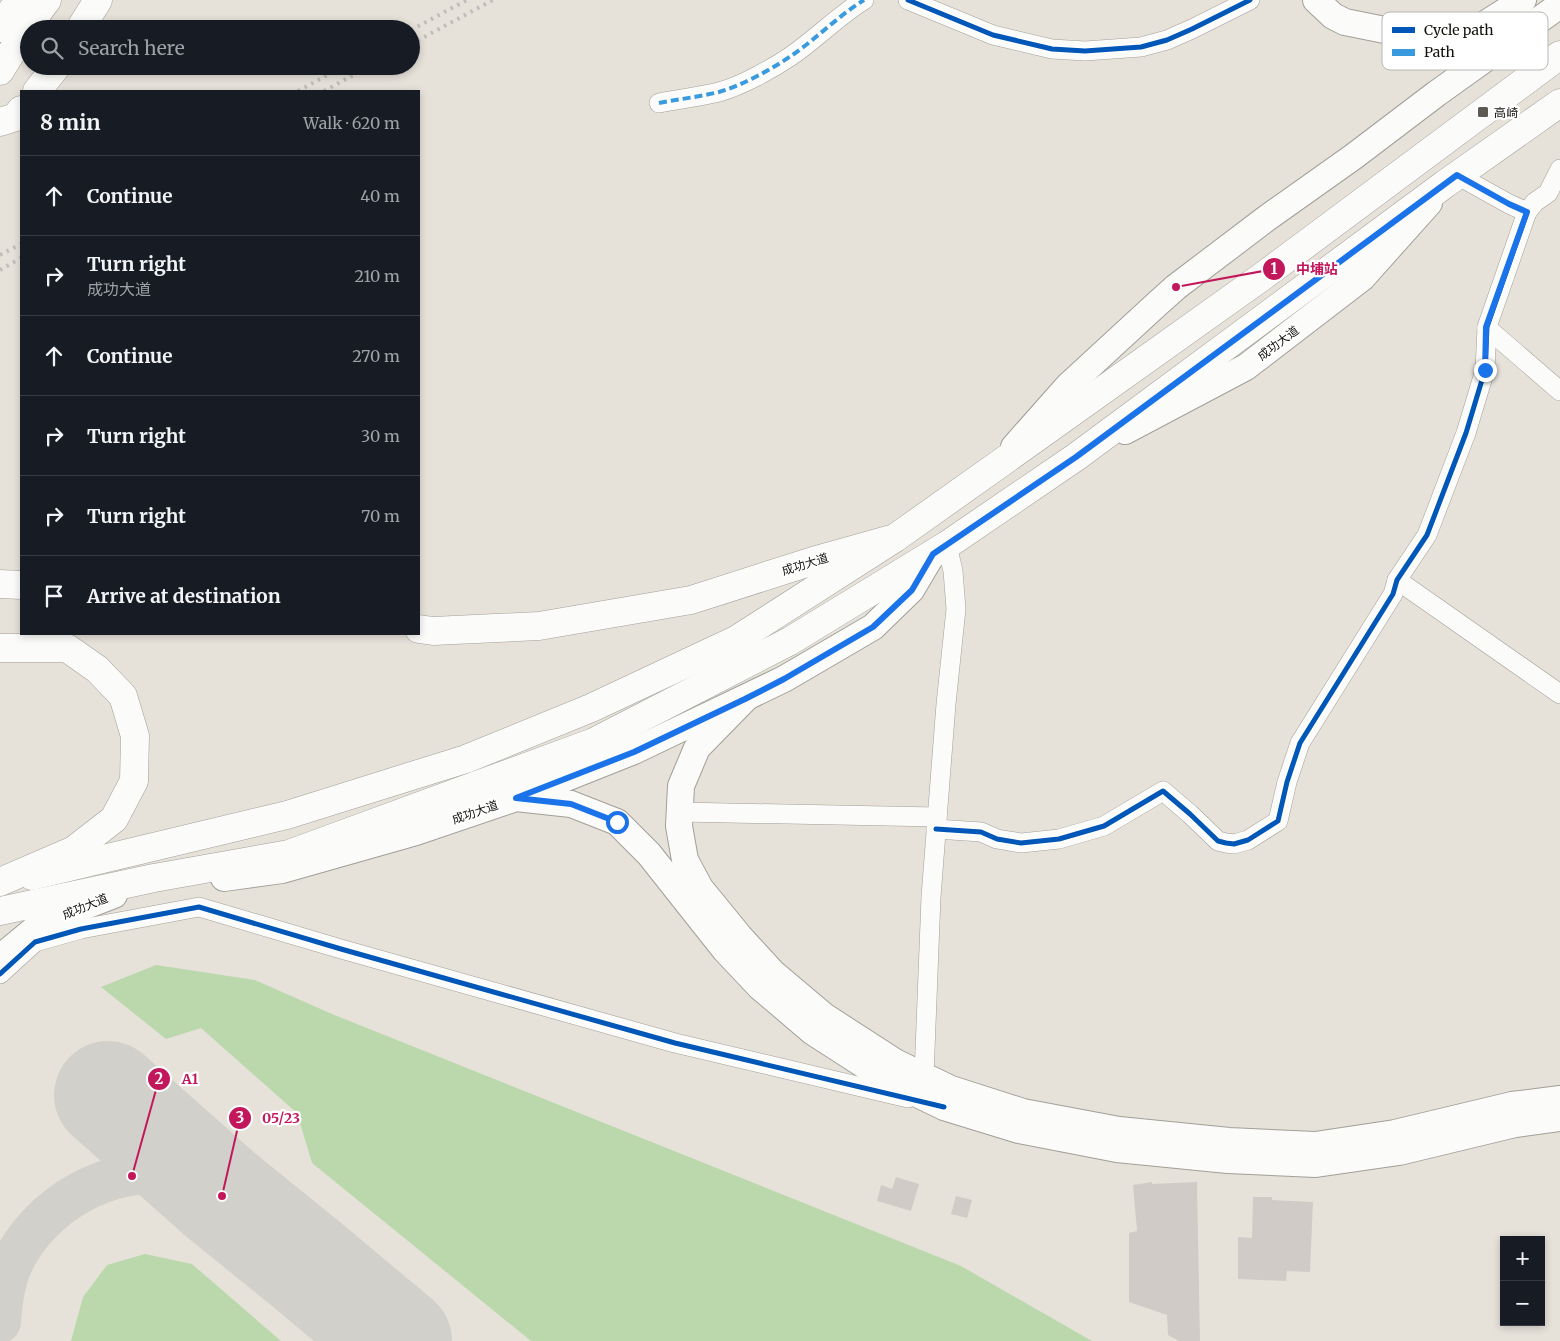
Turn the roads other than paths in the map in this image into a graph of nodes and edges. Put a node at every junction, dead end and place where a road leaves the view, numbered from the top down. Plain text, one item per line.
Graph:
1 (19, 0) edge
2 (47, 0) edge
3 (98, 0) edge
4 (864, 0) edge
5 (908, 0) edge
6 (1250, 0) edge
7 (1316, 0) edge
8 (1523, 0) edge
9 (1560, 5) edge
10 (1505, 12) edge
11 (1548, 14) edge
12 (32, 20) edge
13 (86, 20) edge
14 (0, 28) edge
15 (1382, 30) edge
16 (20, 39) edge
17 (1560, 55) edge
18 (1548, 64) edge
19 (1442, 70) edge
20 (1469, 70) edge
21 (1540, 70) edge
22 (0, 72) edge
23 (50, 75) edge
24 (38, 90) edge
25 (1436, 94) junction
26 (658, 103) dead end
27 (1560, 103) edge
28 (20, 111) edge
29 (0, 122) edge
30 (1560, 169) edge
31 (1451, 179) junction
32 (1527, 212) junction
33 (1486, 328) junction
34 (1560, 391) edge
35 (998, 465) junction
36 (895, 538) junction
37 (940, 549) junction
38 (1397, 580) junction
39 (0, 584) edge
40 (20, 586) edge
41 (420, 629) edge
42 (0, 648) edge
43 (1560, 694) edge
44 (745, 699) junction
45 (516, 798) junction
46 (680, 812) junction
47 (936, 823) junction
48 (154, 878) junction
49 (0, 883) edge
50 (0, 911) edge
51 (0, 958) edge
52 (0, 974) edge
53 (924, 1076) junction
54 (1560, 1099) edge
55 (944, 1107) junction
56 (1560, 1118) edge

1 - 14 main road
2 - 12 main road
3 - 13 main road
4 - 26 street
5 - 6 street
7 - 15 main road
8 - 10 main road
9 - 11 main road
16 - 22 main road
17 - 18 main road
19 - 25 main road
20 - 25 main road
21 - 35 main road
23 - 24 main road
25 - 35 main road
27 - 31 main road
28 - 29 main road
30 - 32 street
31 - 32 street
31 - 37 main road
32 - 33 street
33 - 34 street
33 - 38 street
35 - 36 main road
36 - 41 main road, 成功大道
36 - 49 main road
37 - 44 main road, 成功大道
37 - 47 street
37 - 48 main road
38 - 43 street
38 - 47 street
39 - 40 main road
42 - 49 main road
44 - 45 main road, 成功大道
44 - 46 main road
45 - 48 main road, 成功大道
45 - 55 main road
46 - 47 street
46 - 53 main road
47 - 53 street
48 - 50 main road
48 - 51 main road, 成功大道
52 - 55 street
53 - 54 main road
55 - 56 main road

